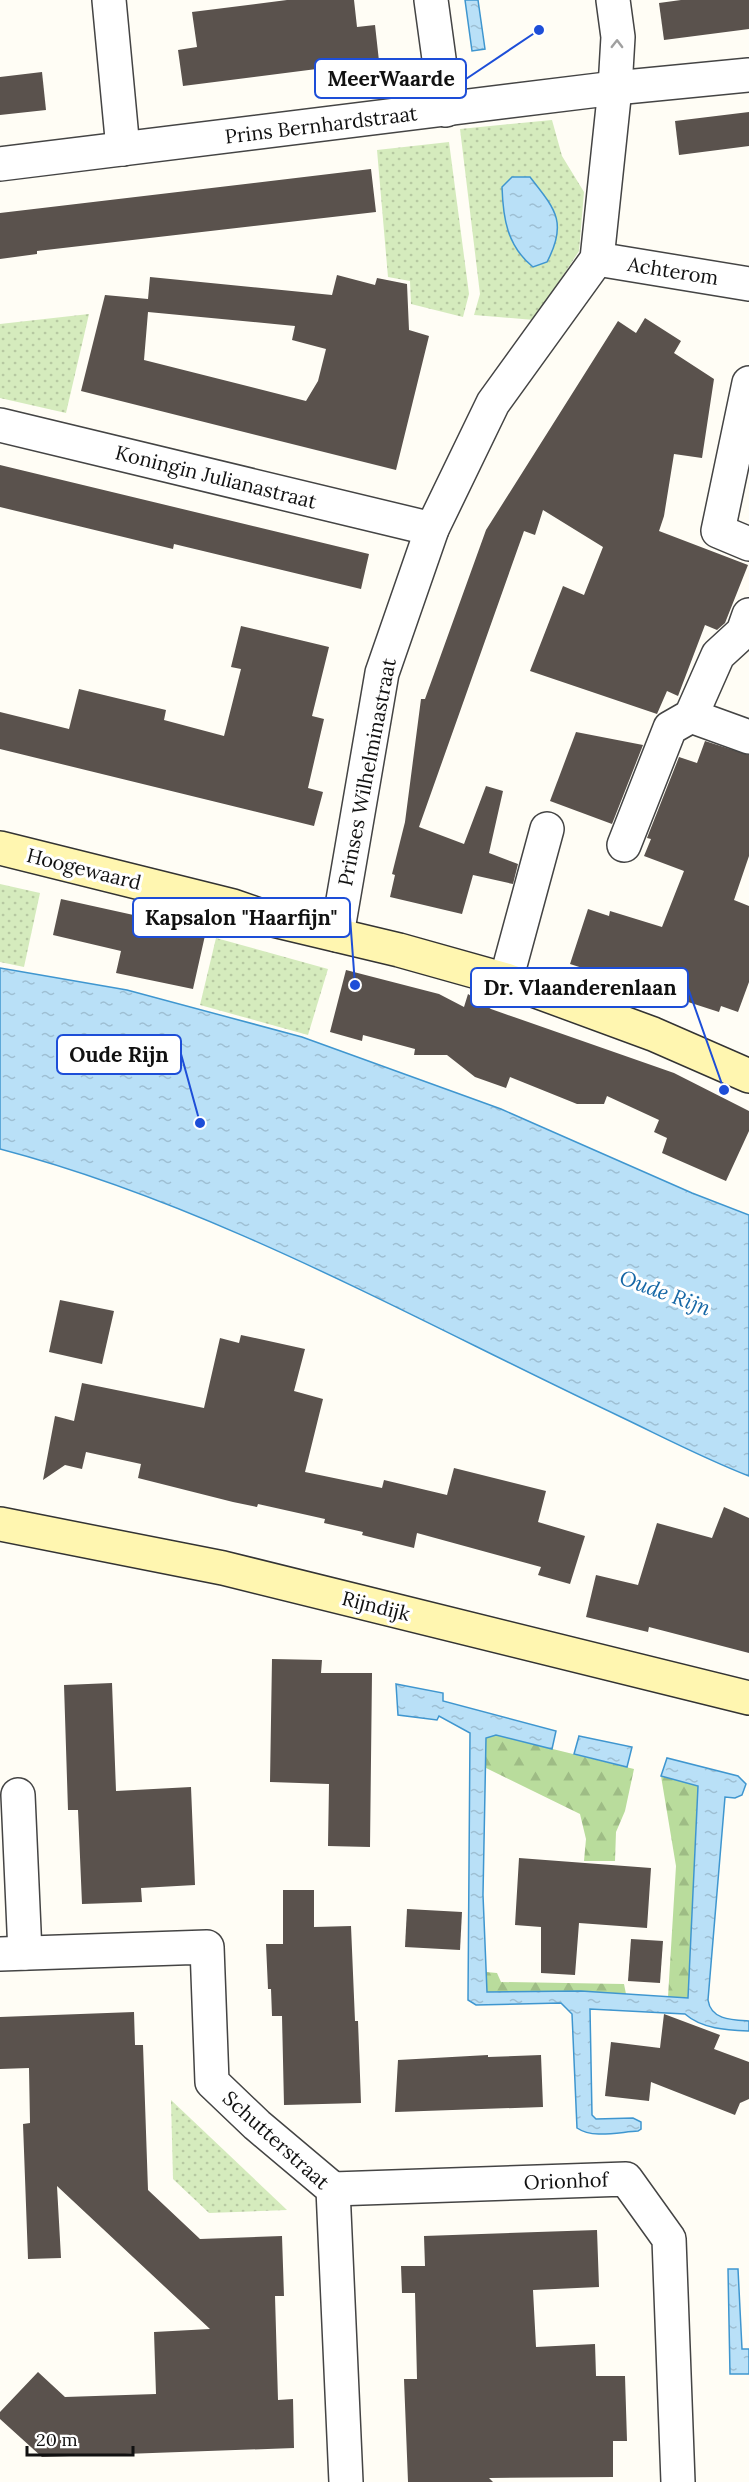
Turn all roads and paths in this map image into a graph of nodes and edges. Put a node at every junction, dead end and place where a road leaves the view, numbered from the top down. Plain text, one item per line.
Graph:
1 (109, 0) edge
2 (431, 0) edge
3 (613, 0) edge
4 (749, 75) edge
5 (615, 88) junction
6 (446, 110) junction
7 (123, 149) junction
8 (0, 164) edge
9 (597, 259) junction
10 (749, 284) edge
11 (749, 382) edge
12 (0, 425) edge
13 (432, 529) junction
14 (749, 544) edge
15 (749, 615) edge
16 (691, 716) junction
17 (749, 737) edge
18 (547, 829) dead end
19 (624, 845) dead end
20 (0, 848) edge
21 (337, 935) junction
22 (506, 980) junction
23 (749, 1076) edge
24 (0, 1524) edge
25 (749, 1698) edge
26 (18, 1796) dead end
27 (13, 1954) edge
28 (333, 2189) junction
29 (346, 2482) edge
30 (678, 2482) edge

1 - 7 street
2 - 6 street
5 -> 3 street, Prinses Wilhelminastraat
4 - 5 street, Prins Bernhardstraat
5 - 6 street, Prins Bernhardstraat
5 - 9 street, Prinses Wilhelminastraat
6 - 7 street, Prins Bernhardstraat
7 - 8 street, Prins Bernhardstraat
9 - 10 street, Achterom
9 - 13 street, Prinses Wilhelminastraat
11 - 14 street
12 - 13 street, Koningin Julianastraat
13 - 21 street, Prinses Wilhelminastraat
15 - 16 street
16 - 17 street
16 - 19 street
18 - 22 street
20 - 21 street, Hoogewaard
21 - 22 street, Hoogewaard
22 - 23 street, Hoogewaard
24 - 25 street, Rijndijk
26 - 27 street, Schutterstraat
27 - 28 street, Schutterstraat
28 - 29 street, Schutterstraat
28 - 30 street, Orionhof

